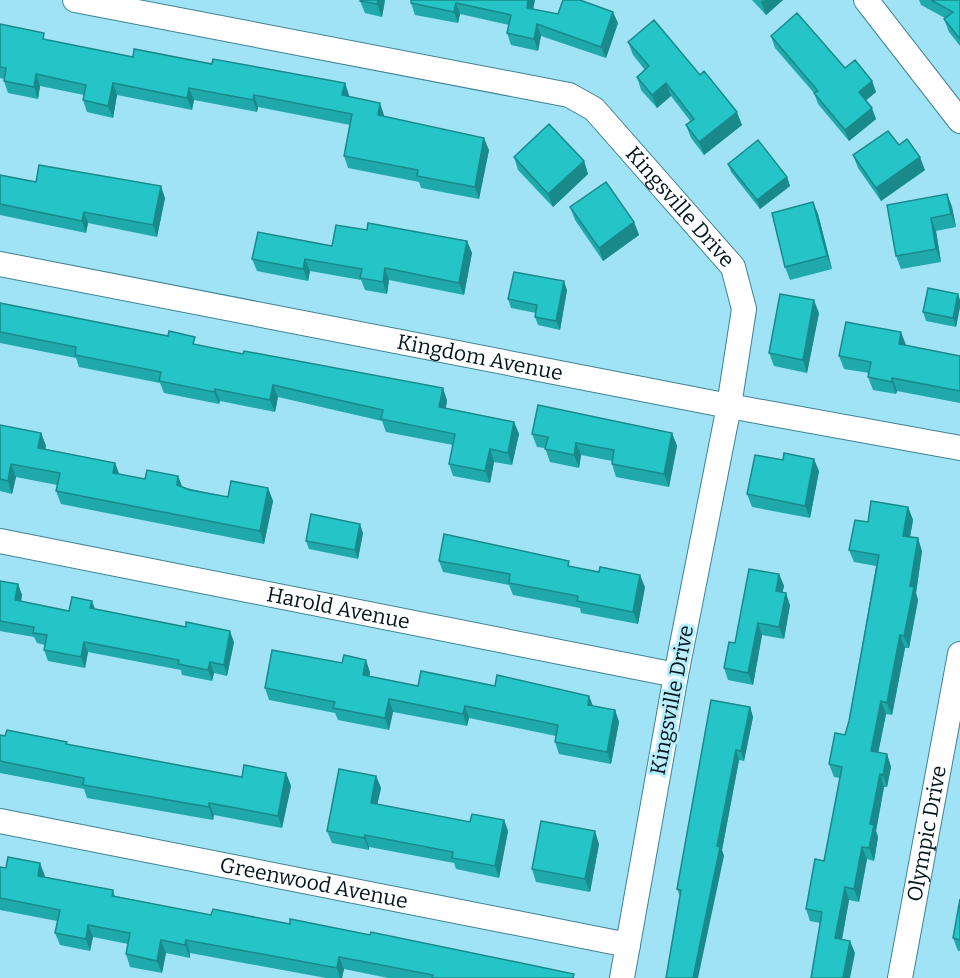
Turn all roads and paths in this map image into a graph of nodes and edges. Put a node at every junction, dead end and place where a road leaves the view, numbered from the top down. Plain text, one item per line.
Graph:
1 (75, 0) edge
2 (866, 0) edge
3 (960, 121) edge
4 (0, 264) edge
5 (729, 406) junction
6 (960, 448) edge
7 (0, 541) edge
8 (960, 654) edge
9 (676, 675) junction
10 (0, 821) edge
11 (628, 945) junction
12 (622, 978) edge
13 (900, 978) edge

1 - 5 street, Kingsville Drive
2 - 3 street
4 - 5 street, Kingdom Avenue
5 - 6 street, Kingdom Avenue
5 - 9 street, Kingsville Drive
7 - 9 street, Harold Avenue
8 - 13 street, Olympic Drive
9 - 11 street, Kingsville Drive
10 - 11 street, Greenwood Avenue
11 - 12 street, Kingsville Drive

